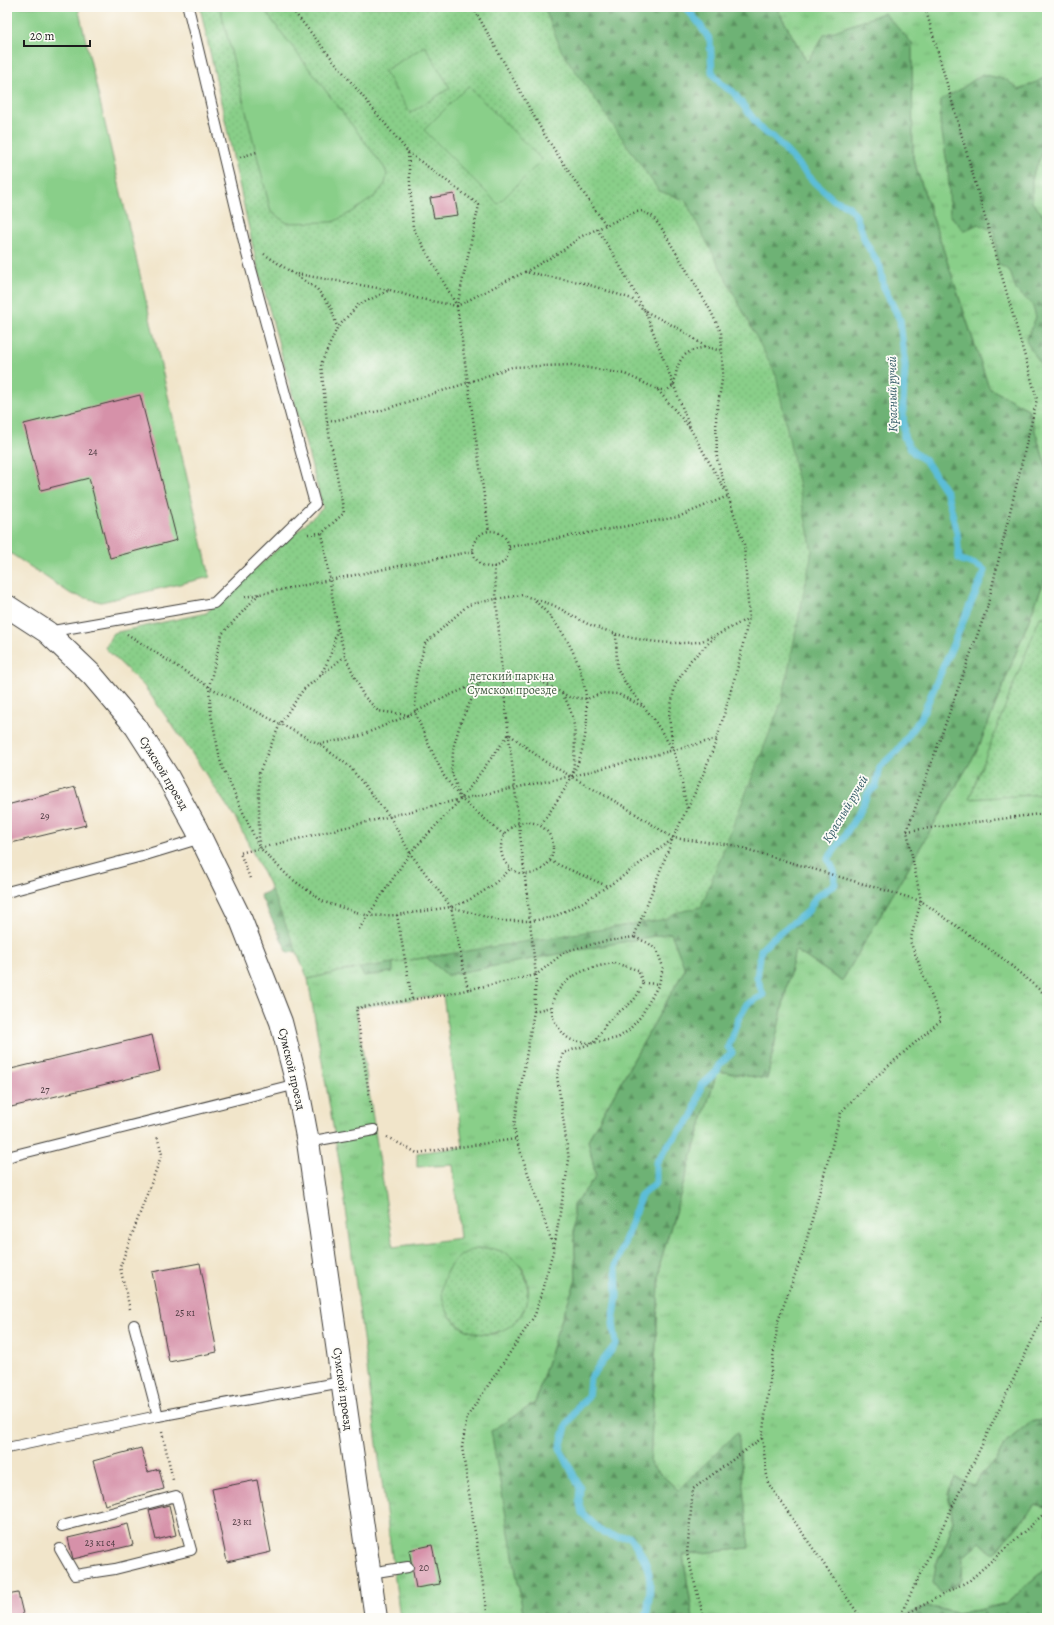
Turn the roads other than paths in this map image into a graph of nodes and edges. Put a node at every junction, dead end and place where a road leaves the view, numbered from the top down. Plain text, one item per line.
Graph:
1 (188, 7) edge
2 (7, 606) edge
3 (47, 632) junction
4 (201, 838) junction
5 (7, 892) edge
6 (297, 1084) junction
7 (374, 1130) road end
8 (308, 1142) junction
9 (7, 1157) edge
10 (134, 1325) road end
11 (342, 1382) junction
12 (158, 1416) junction
13 (7, 1448) edge
14 (62, 1526) dead end
15 (60, 1549) dead end
16 (408, 1567) dead end
17 (370, 1573) junction
18 (376, 1618) edge

1 - 3 lane
2 - 3 street, Сумской проезд
3 - 4 street, Сумской проезд
4 - 5 lane
4 - 6 street, Сумской проезд
6 - 8 street, Сумской проезд
6 - 9 lane
7 - 8 lane
8 - 11 street, Сумской проезд
10 - 12 lane
11 - 12 lane
11 - 17 street, Сумской проезд
12 - 13 lane
14 - 15 lane
16 - 17 lane
17 - 18 street, Сумской проезд

